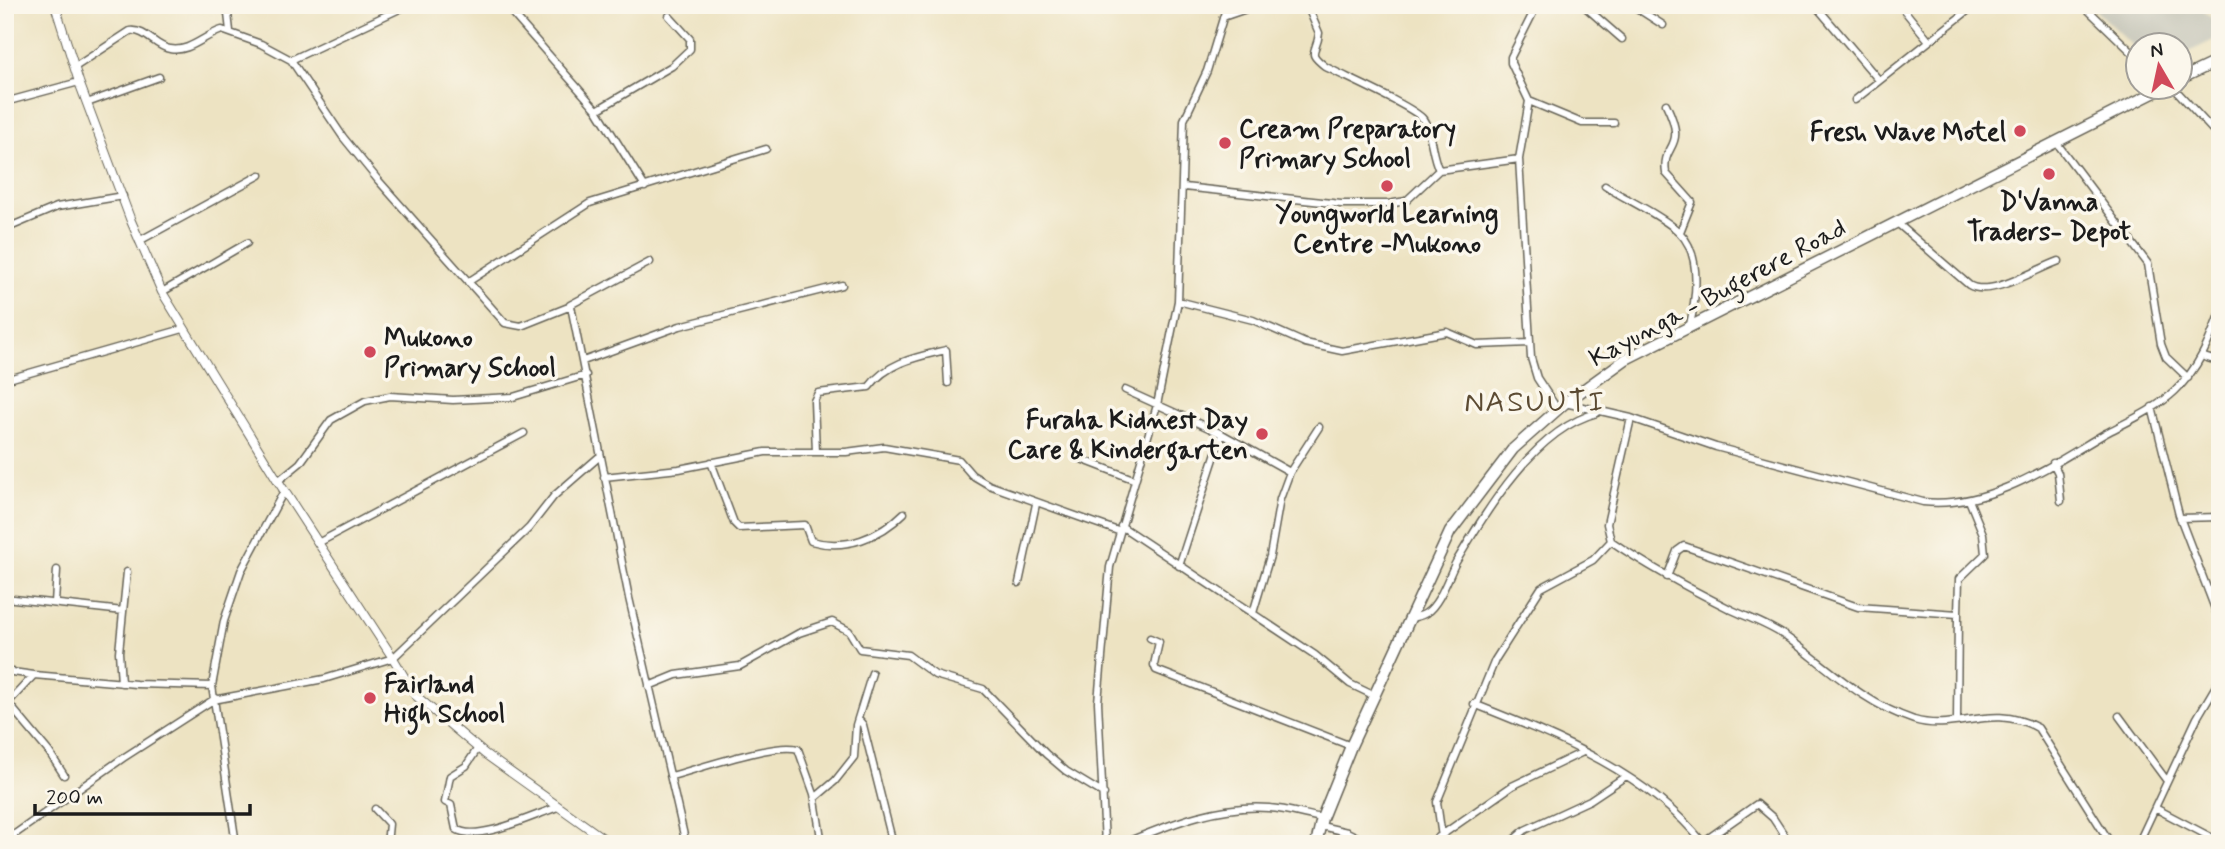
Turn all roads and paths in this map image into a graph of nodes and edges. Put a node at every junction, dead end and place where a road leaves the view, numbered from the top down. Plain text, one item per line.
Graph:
1 (55, 5) edge
2 (228, 5) edge
3 (408, 5) edge
4 (505, 5) edge
5 (1227, 5) edge
6 (1258, 5) edge
7 (1307, 5) edge
8 (1583, 5) edge
9 (1632, 5) edge
10 (1815, 5) edge
11 (1900, 5) edge
12 (1975, 5) edge
13 (2083, 5) edge
14 (1535, 6) edge
15 (669, 16) dead end
16 (1223, 17) junction
17 (1663, 25) dead end
18 (230, 31) junction
19 (1622, 39) dead end
20 (1929, 41) junction
21 (2124, 45) edge
22 (291, 60) junction
23 (2220, 60) edge
24 (75, 67) junction
25 (2194, 72) edge
26 (159, 77) dead end
27 (1878, 79) junction
28 (79, 82) junction
29 (1855, 100) dead end
30 (1529, 101) junction
31 (5, 102) edge
32 (2135, 102) edge
33 (2187, 102) edge
34 (87, 103) junction
35 (1665, 104) dead end
36 (597, 110) junction
37 (1614, 123) dead end
38 (2220, 138) edge
39 (2056, 142) junction
40 (766, 149) dead end
41 (1520, 159) junction
42 (1439, 170) junction
43 (260, 175) dead end
44 (1605, 186) dead end
45 (645, 187) junction
46 (1184, 187) junction
47 (123, 196) junction
48 (1896, 222) junction
49 (5, 229) edge
50 (1680, 232) junction
51 (139, 242) junction
52 (247, 243) dead end
53 (2059, 261) dead end
54 (650, 262) dead end
55 (468, 282) junction
56 (842, 285) dead end
57 (162, 292) junction
58 (1178, 301) junction
59 (570, 304) junction
60 (2220, 312) edge
61 (1690, 327) junction
62 (183, 329) junction
63 (1530, 343) junction
64 (2204, 357) junction
65 (583, 361) junction
66 (2220, 362) edge
67 (586, 375) junction
68 (2188, 377) junction
69 (5, 380) edge
70 (948, 383) dead end
71 (1125, 390) dead end
72 (1157, 405) junction
73 (1561, 407) junction
74 (2152, 407) junction
75 (1599, 412) junction
76 (1630, 418) junction
77 (1319, 427) dead end
78 (524, 433) dead end
79 (1222, 434) junction
80 (816, 452) junction
81 (600, 456) junction
82 (1081, 459) dead end
83 (711, 463) junction
84 (2053, 463) junction
85 (1290, 472) junction
86 (604, 477) junction
87 (1133, 479) junction
88 (278, 481) junction
89 (284, 491) junction
90 (1969, 500) junction
91 (2061, 500) dead end
92 (1036, 504) junction
93 (904, 513) dead end
94 (2220, 517) edge
95 (2180, 519) junction
96 (1119, 529) junction
97 (1611, 541) junction
98 (318, 543) junction
99 (1179, 566) junction
100 (57, 570) dead end
101 (127, 572) dead end
102 (1667, 577) junction
103 (1019, 583) dead end
104 (2220, 588) edge
105 (2208, 591) junction
106 (5, 598) edge
107 (55, 603) junction
108 (123, 611) junction
109 (1252, 613) junction
110 (1958, 614) junction
111 (1411, 618) junction
112 (2220, 622) edge
113 (1150, 638) dead end
114 (393, 658) junction
115 (5, 671) edge
116 (872, 673) dead end
117 (34, 675) junction
118 (2220, 679) edge
119 (121, 683) junction
120 (212, 686) junction
121 (649, 686) junction
122 (1373, 695) junction
123 (214, 700) junction
124 (7, 704) edge
125 (1474, 704) junction
126 (2119, 716) dead end
127 (858, 719) junction
128 (1957, 720) junction
129 (1351, 746) junction
130 (478, 748) junction
131 (1583, 752) junction
132 (64, 775) dead end
133 (671, 776) junction
134 (1626, 776) junction
135 (2167, 781) junction
136 (1104, 794) junction
137 (815, 798) junction
138 (558, 807) junction
139 (375, 809) dead end
140 (2157, 809) junction
141 (1322, 822) junction
142 (1440, 835) junction
143 (13, 840) edge
144 (5, 841) edge
145 (2219, 841) edge
146 (1703, 843) edge
147 (236, 844) edge
148 (387, 844) edge
149 (611, 844) edge
150 (686, 844) edge
151 (822, 844) edge
152 (893, 844) edge
153 (1105, 844) edge
154 (1122, 844) edge
155 (1316, 844) edge
156 (1371, 844) edge
157 (1429, 844) edge
158 (1443, 844) edge
159 (1509, 844) edge
160 (1790, 844) edge
161 (2111, 844) edge
162 (2138, 844) edge

1 - 24 street
2 - 18 street
3 - 22 street
4 - 36 street
5 - 16 street
6 - 16 street
7 - 42 street
8 - 19 street
9 - 17 street
10 - 27 street
11 - 20 street
12 - 20 street
13 - 21 street
14 - 30 street
15 - 36 street
16 - 46 street
18 - 22 street
18 - 24 street
20 - 27 street
22 - 55 street
23 - 25 main road
24 - 28 street
26 - 34 street
27 - 29 street
28 - 31 street
28 - 34 street
30 - 37 street
30 - 41 street
32 - 39 main road, Kayunga - Bugerere Road
33 - 38 street
34 - 47 street
35 - 50 street
36 - 45 street
39 - 48 main road, Kayunga - Bugerere Road
39 - 68 street
40 - 45 street
41 - 42 street
41 - 63 street
42 - 46 street
43 - 51 street
44 - 50 street
45 - 55 street
46 - 58 street
47 - 49 street
47 - 51 street
48 - 53 street
48 - 61 main road, Kayunga - Bugerere Road
50 - 61 street
51 - 57 street
52 - 57 street
54 - 59 street
55 - 59 street
56 - 65 street
57 - 62 street
58 - 63 street
58 - 72 street
59 - 65 street
60 - 64 street
61 - 73 main road, Kayunga - Bugerere Road
62 - 69 street
62 - 88 street
63 - 73 street
64 - 66 street
64 - 68 street
65 - 67 street
67 - 81 street
67 - 88 street
68 - 74 street
70 - 80 street
71 - 72 street
72 - 79 street
72 - 87 street
73 - 75 street
73 - 111 main road, Kayunga - Bugerere Road
74 - 84 street
74 - 95 street
75 - 76 street
75 - 111 street
76 - 90 street
76 - 97 street
77 - 85 street
78 - 98 street
79 - 85 street
79 - 99 street
80 - 83 street
80 - 92 street
81 - 86 street
81 - 114 street
82 - 87 street
83 - 86 street
83 - 93 street
84 - 90 street
84 - 91 street
85 - 109 street
86 - 121 street
87 - 96 street
88 - 89 street
89 - 98 street
89 - 120 street
90 - 110 street
92 - 96 street
92 - 103 street
94 - 95 street
95 - 105 street
96 - 99 street
96 - 136 street
97 - 102 street
97 - 125 street
98 - 114 street
99 - 109 street
100 - 107 street
101 - 108 street
102 - 110 street
102 - 128 street
104 - 105 street
105 - 112 street
106 - 107 street
107 - 108 street
108 - 119 street
109 - 122 street
110 - 128 street
111 - 122 main road, Kayunga - Bugerere Road
113 - 129 street
114 - 123 street
114 - 130 street
115 - 117 street
116 - 127 street
117 - 119 street
117 - 124 street
118 - 135 street
119 - 120 street
120 - 123 street
121 - 133 street
121 - 136 street
122 - 129 main road, Kayunga - Bugerere Road
123 - 143 street
123 - 147 street
124 - 132 street
125 - 131 street
125 - 142 street
126 - 135 street
127 - 137 street
127 - 152 street
128 - 161 street
129 - 141 main road, Kayunga - Bugerere Road
130 - 138 street
130 - 138 street
131 - 134 street
131 - 142 street
133 - 137 street
133 - 150 street
134 - 146 street
134 - 159 street
135 - 140 street
136 - 153 street
137 - 151 street
138 - 149 street
139 - 148 street
140 - 145 street
140 - 162 street
141 - 154 street
141 - 155 main road, Kayunga - Bugerere Road
141 - 156 street
142 - 157 street
142 - 158 street
143 - 144 street
146 - 160 street

